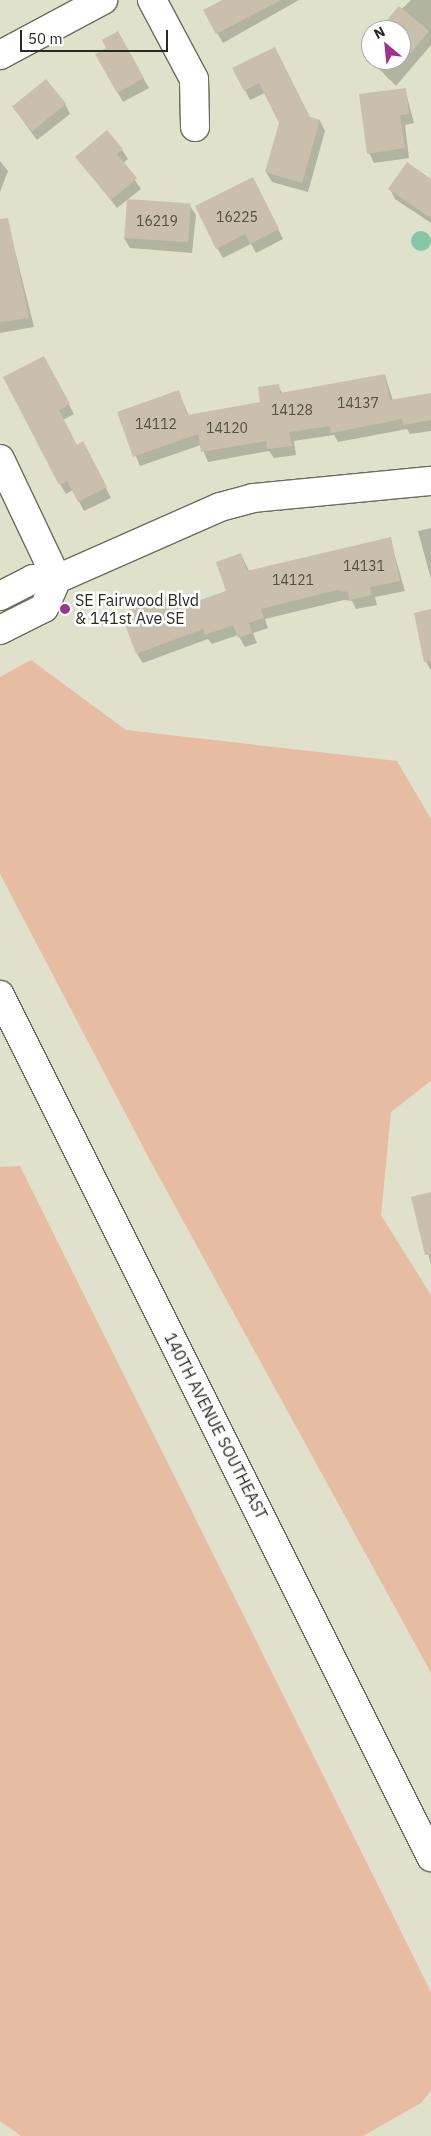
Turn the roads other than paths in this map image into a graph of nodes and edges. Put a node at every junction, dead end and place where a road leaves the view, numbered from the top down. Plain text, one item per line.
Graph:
1 (103, 0) edge
2 (152, 0) edge
3 (0, 55) edge
4 (195, 127) dead end
5 (0, 459) edge
6 (431, 481) edge
7 (57, 579) junction
8 (0, 596) edge
9 (0, 630) edge
10 (0, 995) edge
11 (431, 1857) edge

1 - 3 main road
2 - 4 main road
5 - 7 main road
6 - 7 main road
7 - 8 main road
7 - 9 main road
10 - 11 main road, 140TH AVENUE SOUTHEAST

